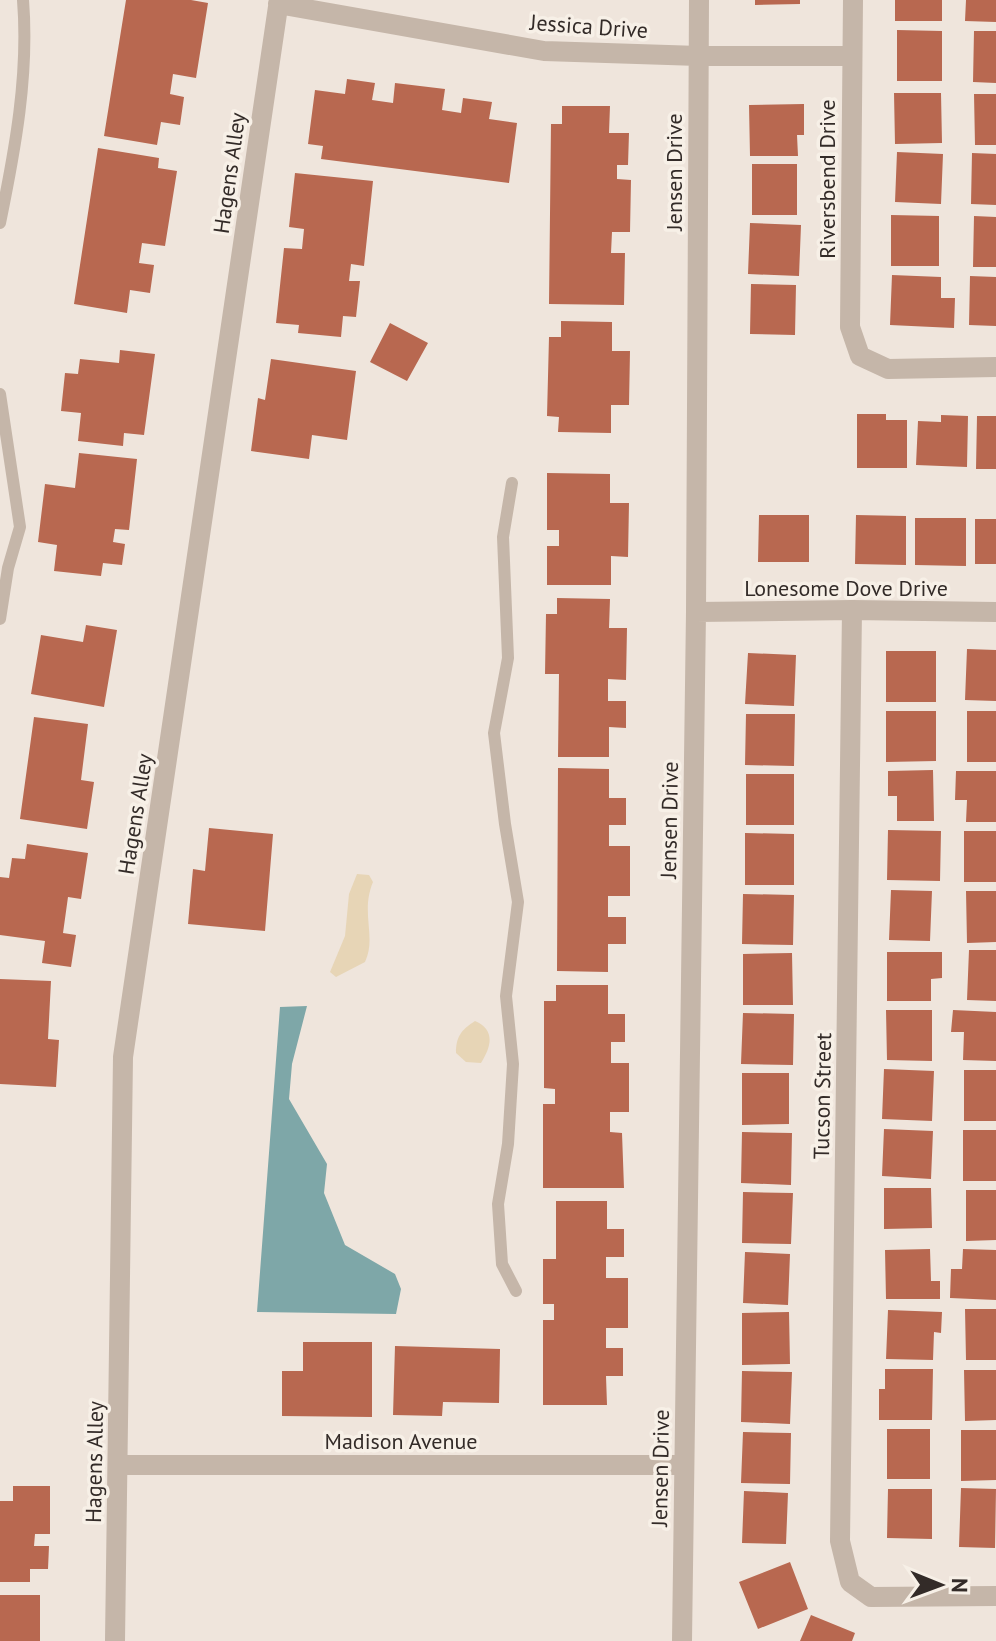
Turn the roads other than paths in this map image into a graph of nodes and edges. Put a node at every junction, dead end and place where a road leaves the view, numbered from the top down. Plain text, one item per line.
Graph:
1 (23, 0) edge
2 (699, 0) edge
3 (853, 0) edge
4 (278, 2) edge
5 (699, 56) junction
6 (852, 56) junction
7 (0, 223) edge
8 (996, 367) edge
9 (0, 394) edge
10 (512, 483) dead end
11 (852, 610) junction
12 (696, 612) junction
13 (996, 612) edge
14 (0, 619) edge
15 (516, 1291) dead end
16 (119, 1465) junction
17 (683, 1465) junction
18 (996, 1596) edge
19 (115, 1641) edge
20 (682, 1641) edge

1 - 7 lane
2 - 5 street, Jensen Drive
3 - 6 street, Riversbend Drive
4 - 5 street, Jessica Drive
4 - 16 street, Hagens Alley
5 - 6 street, Jessica Drive
5 - 12 street, Jensen Drive
6 - 8 street, Riversbend Drive
9 - 14 lane
10 - 15 lane
11 - 12 street, Lonesome Dove Drive
11 - 13 street, Lonesome Dove Drive
11 - 18 street, Tucson Street
12 - 17 street, Jensen Drive
16 - 17 street, Madison Avenue
16 - 19 street, Hagens Alley
17 - 20 street, Jensen Drive

